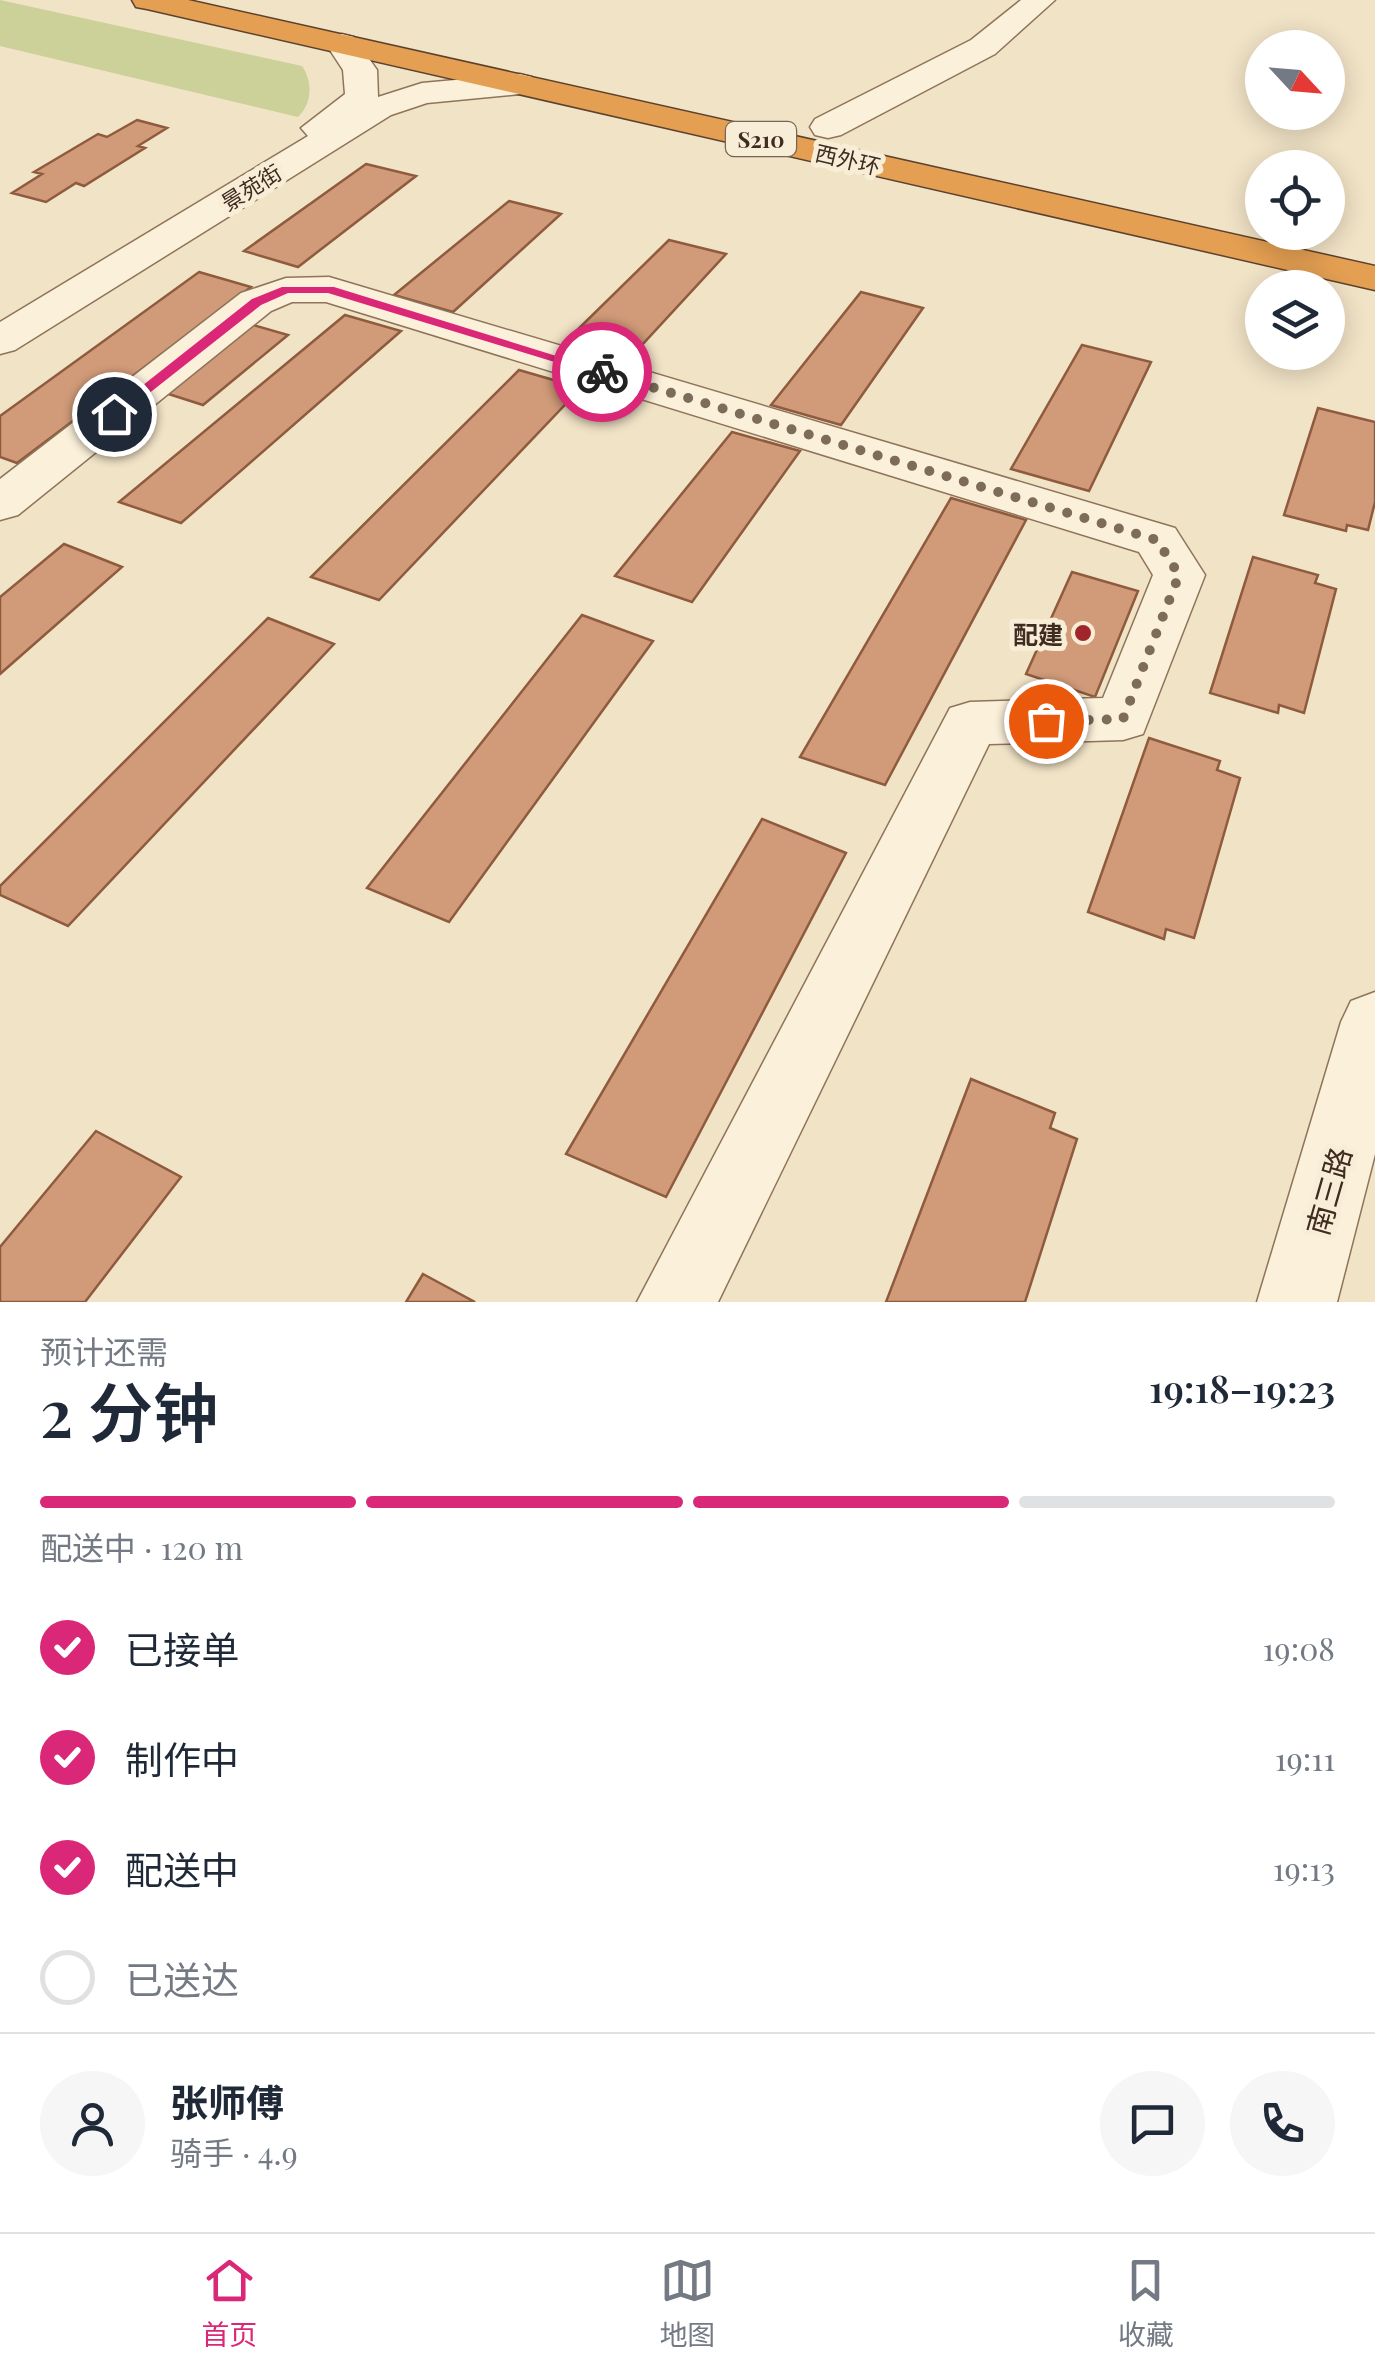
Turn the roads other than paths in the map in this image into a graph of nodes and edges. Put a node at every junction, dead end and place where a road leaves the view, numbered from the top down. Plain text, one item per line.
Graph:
1 (146, 0) edge
2 (249, 0) edge
3 (1040, 0) edge
4 (342, 44) junction
5 (520, 84) junction
6 (828, 127) junction
7 (1245, 218) edge
8 (1345, 239) edge
9 (1375, 246) edge
10 (1375, 278) edge
11 (0, 321) edge
12 (0, 341) edge
13 (0, 504) edge
14 (1375, 1022) edge
15 (677, 1302) edge
16 (1297, 1302) edge

1 - 4 highway, 西外环 / S210
2 - 6 highway, 西外环 / S210
3 - 6 street
4 - 5 highway, 西外环 / S210
4 - 11 street, 景苑街
5 - 10 highway, 西外环 / S210
5 - 12 street, 景苑街
6 - 7 highway, 西外环 / S210
8 - 9 highway
13 - 15 street
14 - 16 street, 南三路

